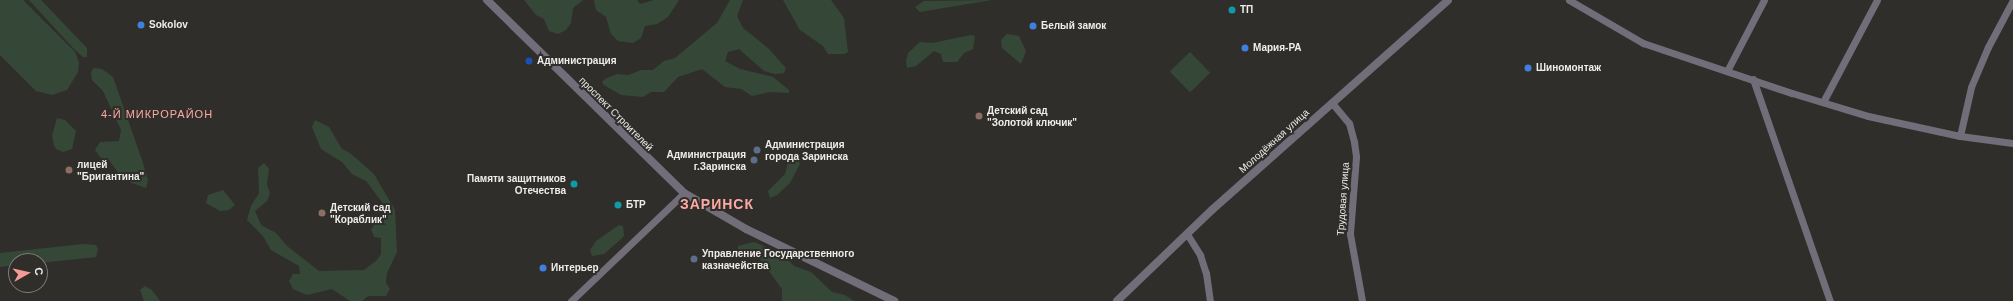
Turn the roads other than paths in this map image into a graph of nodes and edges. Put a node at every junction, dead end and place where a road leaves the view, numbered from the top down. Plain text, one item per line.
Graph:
1 (487, 0) edge
2 (1448, 0) edge
3 (1569, 0) edge
4 (1764, 0) edge
5 (1877, 0) edge
6 (2013, 0) edge
7 (1727, 71) junction
8 (1753, 79) junction
9 (1822, 102) junction
10 (1332, 103) junction
11 (1960, 136) junction
12 (2013, 143) edge
13 (684, 193) junction
14 (1186, 234) junction
15 (571, 301) edge
16 (894, 301) edge
17 (1117, 301) edge
18 (1210, 301) edge
19 (1362, 301) edge
20 (1830, 301) edge

1 - 13 street, проспект Строителей
2 - 10 street, Молодёжная улица
3 - 7 street
4 - 7 street
5 - 9 street
6 - 11 street
7 - 8 street
8 - 9 street
8 - 20 street
9 - 11 street
10 - 14 street, Молодёжная улица
10 - 19 street, Трудовая улица
11 - 12 street
13 - 15 street
13 - 16 street, проспект Строителей
14 - 17 street, Молодёжная улица
14 - 18 street

